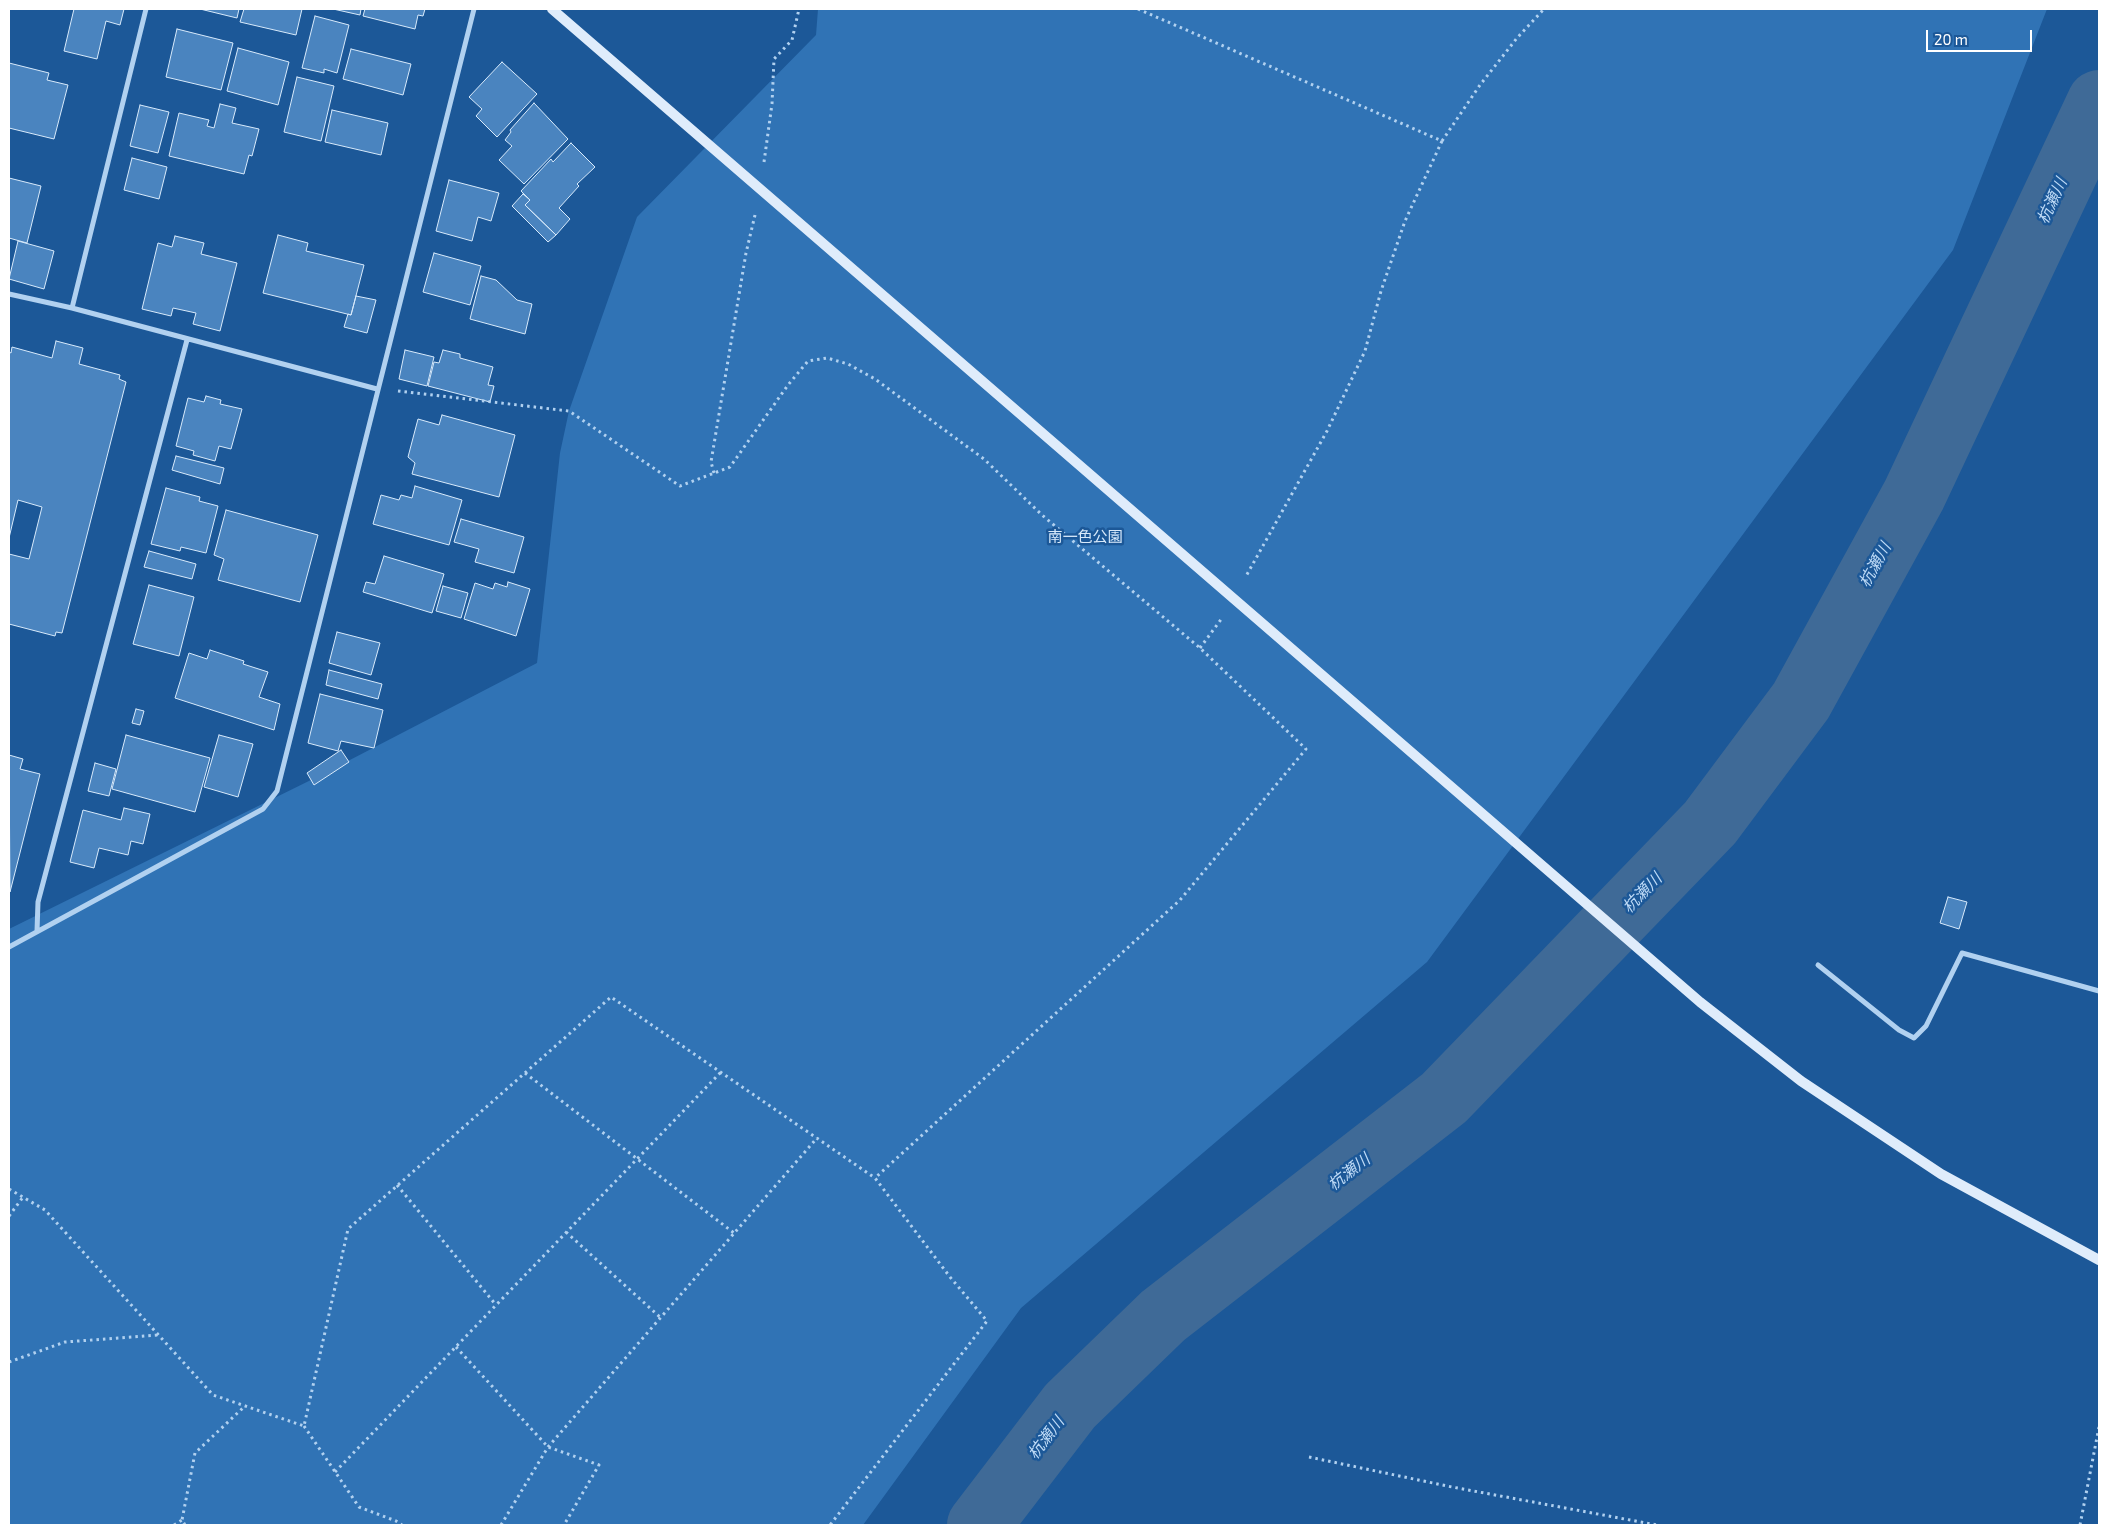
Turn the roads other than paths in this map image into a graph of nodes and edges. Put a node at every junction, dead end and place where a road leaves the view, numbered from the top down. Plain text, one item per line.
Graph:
1 (146, 9) edge
2 (474, 9) edge
3 (552, 9) edge
4 (9, 294) edge
5 (72, 308) junction
6 (187, 340) junction
7 (377, 389) junction
8 (37, 931) junction
9 (9, 947) edge
10 (1818, 965) dead end
11 (2099, 992) edge
12 (2099, 1260) edge

1 - 5 street
2 - 7 street
3 - 12 street
4 - 5 street
5 - 6 street
6 - 7 street
6 - 8 street
7 - 8 street
8 - 9 street
10 - 11 street

